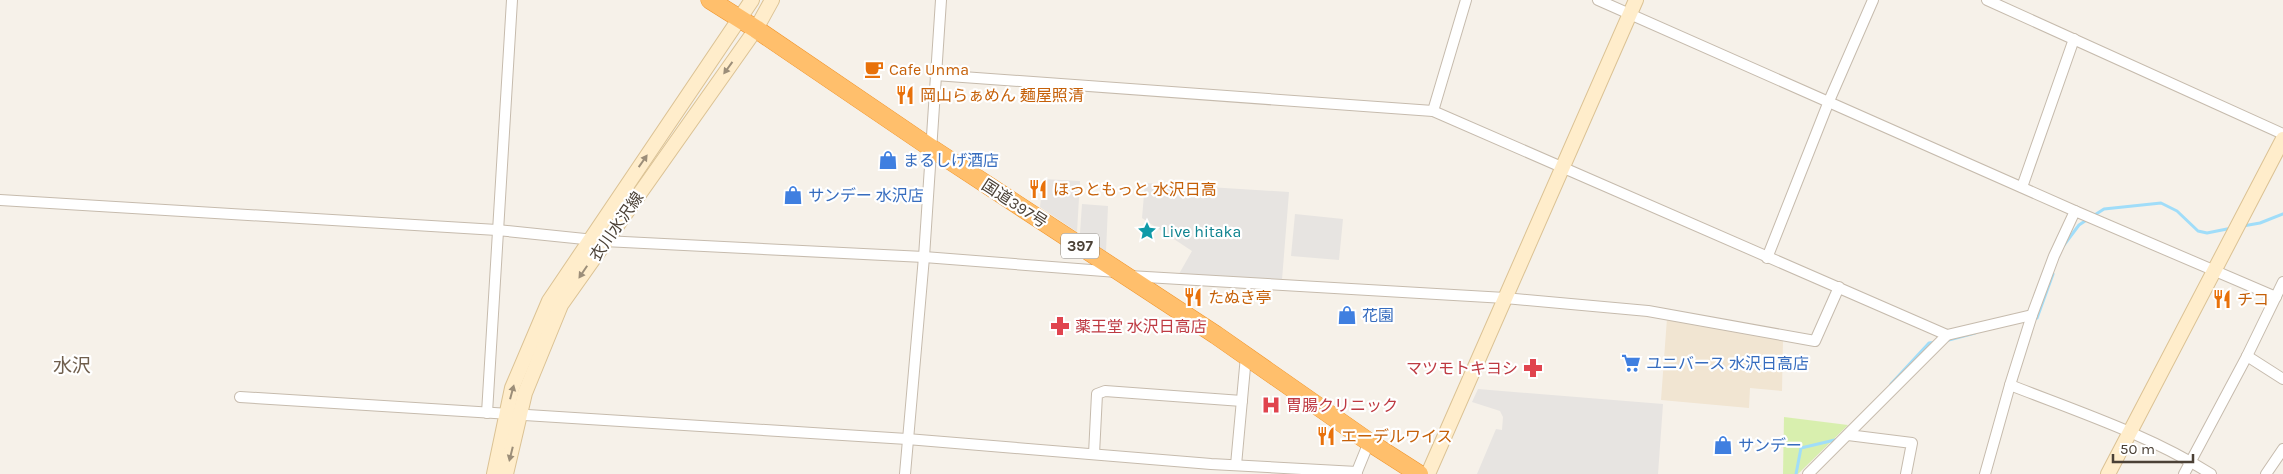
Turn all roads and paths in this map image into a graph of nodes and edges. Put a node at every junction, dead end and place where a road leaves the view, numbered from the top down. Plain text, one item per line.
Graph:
1 (512, 0) edge
2 (710, 0) edge
3 (752, 0) edge
4 (772, 0) edge
5 (941, 0) edge
6 (1466, 0) edge
7 (1598, 0) edge
8 (1636, 0) edge
9 (1872, 0) edge
10 (1987, 0) edge
11 (1630, 14) junction
12 (740, 20) junction
13 (756, 29) junction
14 (2074, 39) junction
15 (935, 75) junction
16 (1829, 101) junction
17 (1433, 111) junction
18 (2283, 134) edge
19 (2283, 139) edge
20 (931, 148) junction
21 (1563, 167) junction
22 (2022, 187) junction
23 (0, 200) edge
24 (2075, 211) junction
25 (498, 230) junction
26 (589, 240) junction
27 (604, 241) junction
28 (924, 257) junction
29 (1767, 258) junction
30 (2213, 270) junction
31 (1123, 274) junction
32 (2283, 282) edge
33 (1838, 287) junction
34 (2276, 297) junction
35 (1505, 298) junction
36 (2032, 316) junction
37 (1946, 335) junction
38 (1246, 356) junction
39 (2247, 356) junction
40 (2283, 379) edge
41 (2010, 385) junction
42 (240, 397) dead end
43 (1242, 401) junction
44 (487, 413) junction
45 (513, 415) junction
46 (2130, 431) junction
47 (1848, 435) junction
48 (907, 440) junction
49 (1369, 442) junction
50 (2283, 449) edge
51 (1094, 454) junction
52 (2191, 462) junction
53 (1236, 465) junction
54 (1356, 473) edge
55 (494, 474) edge
56 (506, 474) edge
57 (905, 474) edge
58 (1420, 474) edge
59 (1428, 474) edge
60 (1808, 474) edge
61 (1906, 474) edge
62 (1985, 474) edge
63 (2108, 474) edge
64 (2184, 474) edge
65 (2211, 474) edge
66 (2266, 474) edge

1 - 25 street
2 - 12 highway, 国道397号 / 397
3 - 12 main road, 衣川水沢線
4 - 13 main road, 衣川水沢線
5 - 15 street
6 - 17 street
7 - 11 street
8 - 11 main road
9 - 16 street
10 - 14 street
11 - 16 street
11 - 21 main road
12 - 13 highway, 国道397号 / 397
26 -> 12 main road, 衣川水沢線
13 - 20 highway, 国道397号 / 397
13 -> 27 main road, 衣川水沢線
14 - 18 street
14 - 22 street
15 - 17 street
15 - 20 street
16 - 22 street
16 - 29 street
17 - 21 street
19 - 30 main road
20 - 28 street
20 - 31 highway, 国道397号 / 397
21 - 29 street
21 - 35 main road
22 - 24 street
23 - 25 street
24 - 30 street
24 - 36 street
25 - 26 street
25 - 44 street
26 - 27 street
45 -> 26 main road, 衣川水沢線
27 - 28 street
27 -> 45 main road, 衣川水沢線
28 - 31 street
28 - 48 street
29 - 33 street
30 - 34 street
30 - 46 main road
31 - 35 street
31 - 38 highway, 国道397号 / 397
32 - 34 street
33 - 35 street
33 - 37 street
34 - 39 street
35 - 59 main road
36 - 37 street
36 - 41 street
37 - 47 street
38 - 43 street
38 - 49 highway, 国道397号 / 397
39 - 40 street
39 - 52 street
41 - 46 street
41 - 62 street
42 - 44 street
43 - 51 street
43 - 53 street
44 - 45 street
45 - 48 street
45 - 55 main road, 衣川水沢線
45 -> 56 main road, 衣川水沢線
46 - 52 street
46 - 63 main road
47 - 60 street
47 - 61 street
48 - 51 street
48 - 57 street
49 - 54 street
49 - 58 highway, 国道397号 / 397
50 - 66 street
51 - 53 street
52 - 64 street
52 - 65 street
53 - 54 street

